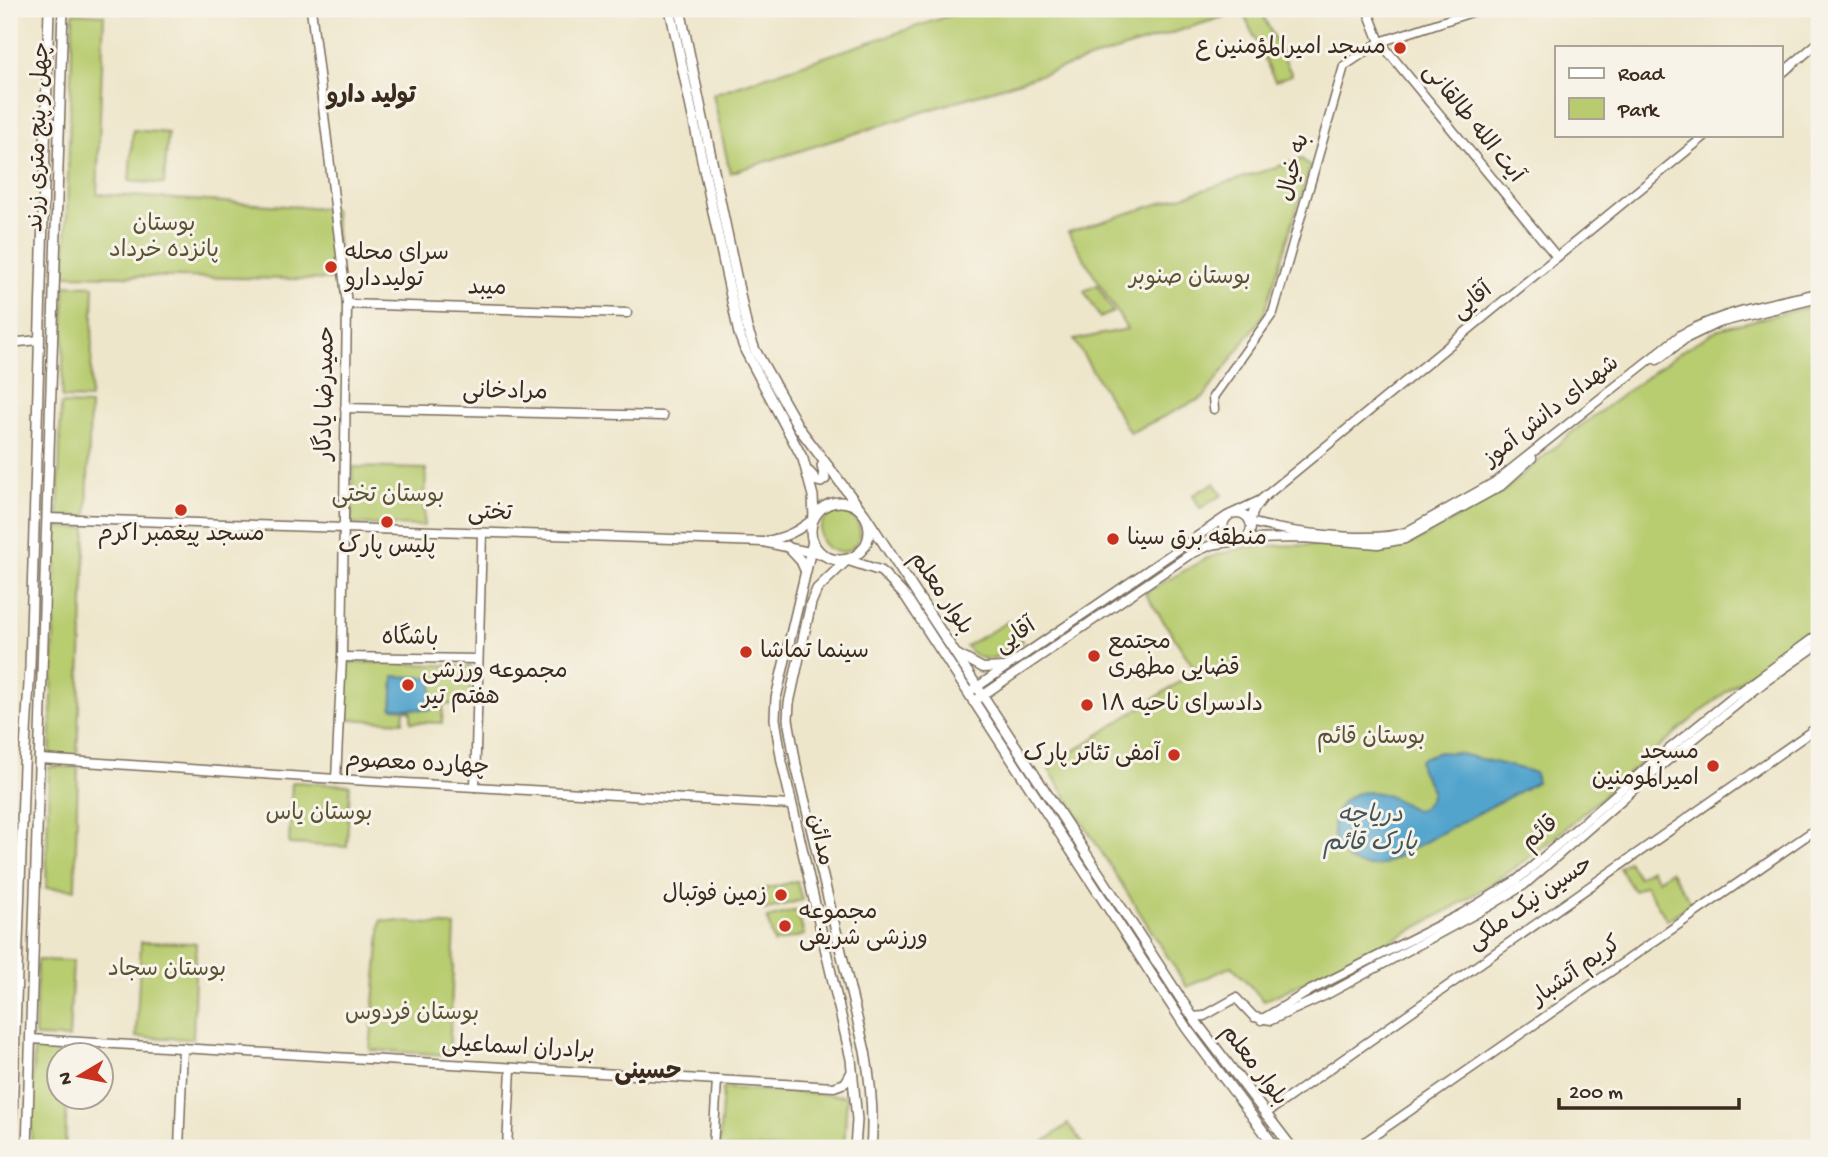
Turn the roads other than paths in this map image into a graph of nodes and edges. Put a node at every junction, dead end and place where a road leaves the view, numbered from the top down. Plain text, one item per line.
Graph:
1 (49, 9) edge
2 (64, 9) edge
3 (311, 9) edge
4 (670, 9) edge
5 (680, 9) edge
6 (1367, 9) edge
7 (1481, 9) edge
8 (1380, 42) junction
9 (1819, 42) edge
10 (1783, 72) edge
11 (1705, 136) edge
12 (1557, 257) junction
13 (40, 292) junction
14 (1819, 293) edge
15 (54, 297) junction
16 (1819, 298) edge
17 (347, 304) junction
18 (627, 313) dead end
19 (53, 339) junction
20 (39, 340) junction
21 (9, 343) edge
22 (37, 379) junction
23 (52, 379) junction
24 (345, 408) junction
25 (1214, 409) dead end
26 (663, 416) dead end
27 (810, 443) junction
28 (806, 468) junction
29 (1263, 498) junction
30 (1233, 514) junction
31 (865, 515) junction
32 (814, 518) junction
33 (48, 519) junction
34 (1250, 523) junction
35 (345, 528) junction
36 (482, 533) junction
37 (1303, 534) junction
38 (1240, 540) junction
39 (813, 541) junction
40 (763, 542) junction
41 (787, 546) junction
42 (811, 552) junction
43 (824, 555) junction
44 (847, 560) junction
45 (806, 573) junction
46 (1819, 634) edge
47 (1819, 644) edge
48 (957, 653) junction
49 (342, 657) junction
50 (478, 659) junction
51 (1007, 667) junction
52 (996, 686) junction
53 (980, 691) junction
54 (970, 698) junction
55 (990, 707) junction
56 (1819, 726) edge
57 (41, 759) junction
58 (337, 779) junction
59 (475, 787) junction
60 (791, 805) junction
61 (1819, 827) edge
62 (20, 878) junction
63 (9, 879) edge
64 (1192, 1017) junction
65 (1261, 1020) junction
66 (31, 1039) junction
67 (183, 1048) junction
68 (511, 1068) junction
69 (852, 1071) junction
70 (717, 1080) junction
71 (1265, 1114) junction
72 (10, 1137) edge
73 (710, 1147) edge
74 (12, 1148) edge
75 (27, 1148) edge
76 (179, 1148) edge
77 (506, 1148) edge
78 (855, 1148) edge
79 (872, 1148) edge
80 (1276, 1148) edge
81 (1292, 1148) edge
82 (1356, 1148) edge

1 - 13 main road, چهل و پنج متری زرند
2 - 15 main road, چهل و پنج متری زرند
3 - 17 street, حمیدرضا یادگار
4 - 28 main road
5 - 27 main road, بلوار معلم
6 - 8 street, آیت الله طالقانی
7 - 8 street, به خیال
8 - 12 street, آیت الله طالقانی
8 - 25 street, به خیال
9 - 10 street
11 - 12 street, آقایی
12 - 29 street, آقایی
13 - 15 main road
13 - 20 main road, چهل و پنج متری زرند
14 - 37 street, شهدای دانش آموز
15 - 19 main road, چهل و پنج متری زرند
16 - 37 street
17 - 18 street, میبد
17 - 24 street, حمیدرضا یادگار
19 - 20 main road
19 - 23 main road, چهل و پنج متری زرند
20 - 21 street
20 - 22 main road, چهل و پنج متری زرند
22 - 23 main road
22 - 62 main road, چهل و پنج متری زرند
23 - 33 main road, چهل و پنج متری زرند
24 - 26 street, مرادخانی
24 - 35 street, حمیدرضا یادگار
27 - 28 main road
27 - 31 main road, بلوار معلم
28 - 32 main road
29 - 30 street, آقایی
29 - 34 street, آقایی
30 - 34 street
30 - 38 street
30 - 51 street, آقایی
31 - 32 main road
31 - 44 main road
31 - 48 main road, بلوار معلم
32 - 39 main road
32 - 40 street, تختی
33 - 35 street, تختی
33 - 57 main road, چهل و پنج متری زرند
34 - 37 street
34 - 38 street
35 - 36 street, تختی
35 - 49 street, حمیدرضا یادگار
36 - 40 street, تختی
36 - 50 street
37 - 38 street, آقایی
38 - 52 street, آقایی
39 - 42 main road, مدائن
39 - 43 main road
40 - 41 street, تختی
41 - 42 street, تختی
41 - 45 main road
42 - 43 street, تختی
42 - 45 main road, مدائن
43 - 44 main road
44 - 54 main road, بلوار معلم
44 - 79 main road, مدائن
45 - 60 main road, مدائن
46 - 65 street, قائم
47 - 65 street, قائم
48 - 51 street
48 - 53 main road, بلوار معلم
49 - 50 street, باشگاه
49 - 58 street, حمیدرضا یادگار
50 - 59 street
51 - 53 street, آقایی
52 - 53 street, آقایی
52 - 55 street
53 - 54 street, آقایی
53 - 55 main road, بلوار معلم
54 - 80 main road, بلوار معلم
55 - 64 main road, بلوار معلم
56 - 71 street, حسین نیک ملکی
57 - 58 street, چهارده معصوم
57 - 66 main road, چهل و پنج متری زرند
58 - 59 street, چهارده معصوم
59 - 60 street, چهارده معصوم
60 - 69 main road, مدائن
61 - 82 street, کریم آتشبار
62 - 63 street
62 - 72 main road, چهل و پنج متری زرند
64 - 65 street
64 - 71 main road, بلوار معلم
66 - 67 street, برادران اسماعیلی
66 - 75 main road, چهل و پنج متری زرند
67 - 68 street, برادران اسماعیلی
67 - 76 street
68 - 70 street, برادران اسماعیلی
68 - 77 street
69 - 70 street, برادران اسماعیلی
69 - 78 main road, مدائن
70 - 73 street
71 - 81 main road, بلوار معلم
72 - 74 main road, چهل و پنج متری زرند

